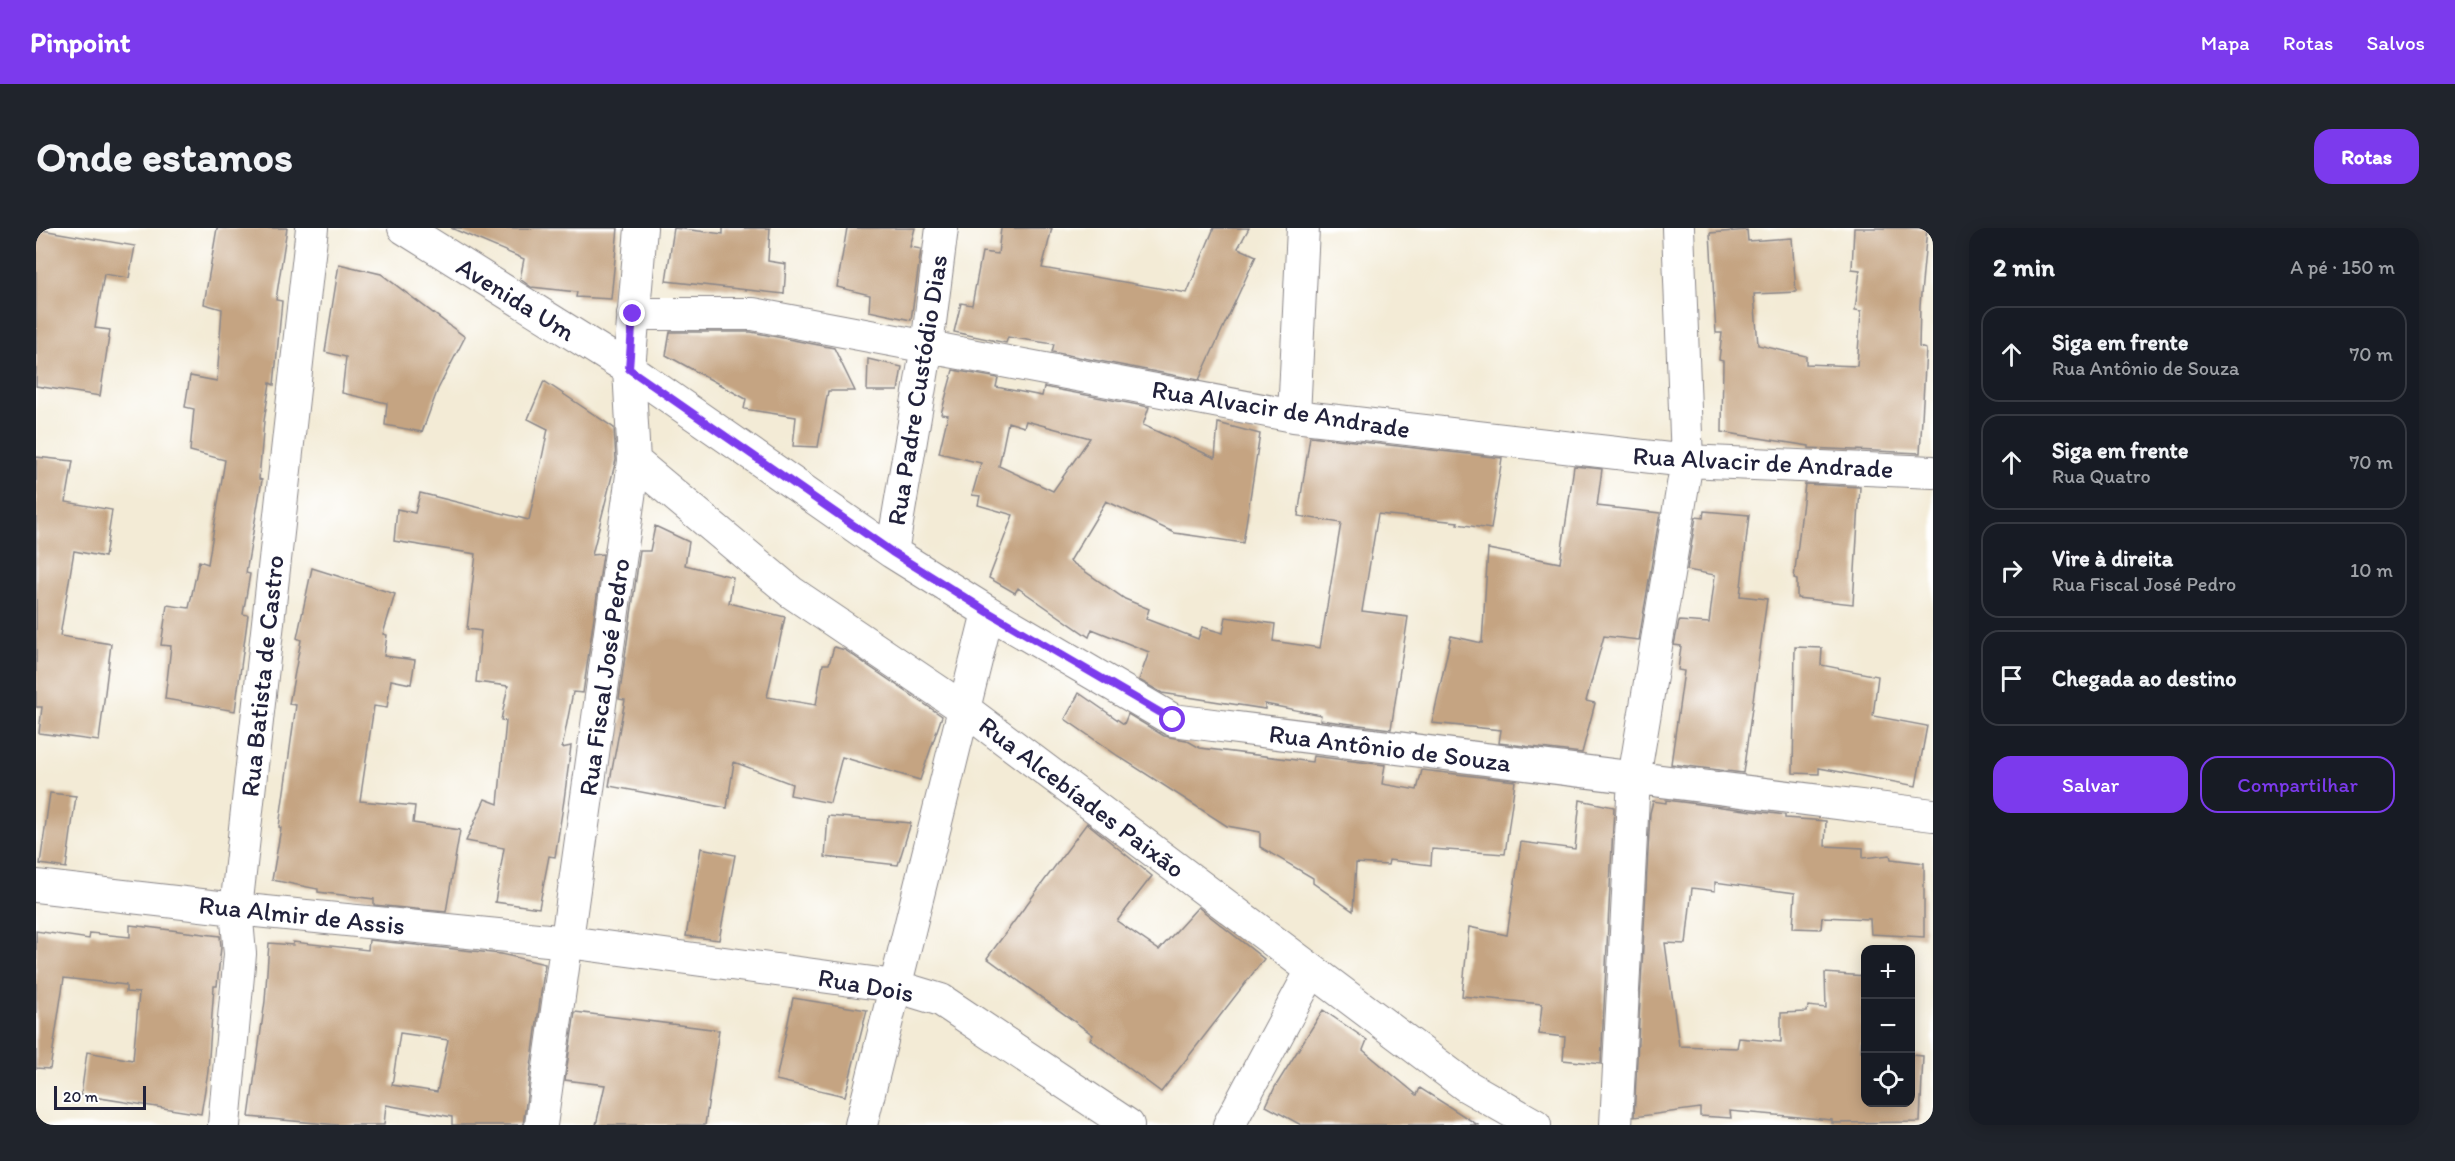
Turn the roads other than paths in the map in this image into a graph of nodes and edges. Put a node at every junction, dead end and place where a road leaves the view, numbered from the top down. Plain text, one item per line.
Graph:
1 (312, 228) edge
2 (404, 228) edge
3 (641, 228) edge
4 (942, 228) edge
5 (1303, 228) edge
6 (1678, 228) edge
7 (633, 314) junction
8 (927, 346) junction
9 (629, 369) junction
10 (1294, 416) junction
11 (634, 461) junction
12 (1688, 461) junction
13 (1933, 472) edge
14 (892, 552) junction
15 (988, 612) junction
16 (963, 708) junction
17 (1634, 778) junction
18 (1933, 815) edge
19 (36, 886) edge
20 (236, 909) junction
21 (568, 942) junction
22 (1312, 970) junction
23 (895, 986) junction
24 (224, 1125) edge
25 (541, 1125) edge
26 (861, 1125) edge
27 (1128, 1125) edge
28 (1229, 1125) edge
29 (1535, 1125) edge
30 (1616, 1125) edge

1 - 20 street, Rua Batista de Castro
2 - 9 street, Avenida Um
3 - 7 street, Rua Fiscal José Pedro
4 - 8 street, Rua Padre Custódio Dias
5 - 10 street
6 - 12 street
7 - 8 street, Rua Alvacir de Andrade
7 - 9 street, Rua Fiscal José Pedro
8 - 10 street, Rua Alvacir de Andrade
8 - 14 street, Rua Padre Custódio Dias
9 - 11 street, Rua Fiscal José Pedro
9 - 14 street, Avenida Um
10 - 12 street, Rua Alvacir de Andrade
11 - 16 street, Rua Alcebíades Paixão
11 - 21 street, Rua Fiscal José Pedro
12 - 13 street, Rua Alvacir de Andrade
12 - 17 street
14 - 15 street, Rua Antônio de Souza
15 - 16 street
15 - 17 street, Rua Antônio de Souza
16 - 22 street, Rua Alcebíades Paixão
16 - 23 street
17 - 18 street, Rua Antônio de Souza
17 - 30 street
19 - 20 street, Rua Almir de Assis
20 - 21 street, Rua Almir de Assis
20 - 24 street, Rua Batista de Castro
21 - 23 street, Rua Dois
21 - 25 street, Rua Fiscal José Pedro
22 - 28 street
22 - 29 street, Rua Alcebíades Paixão
23 - 26 street
23 - 27 street, Rua Dois

